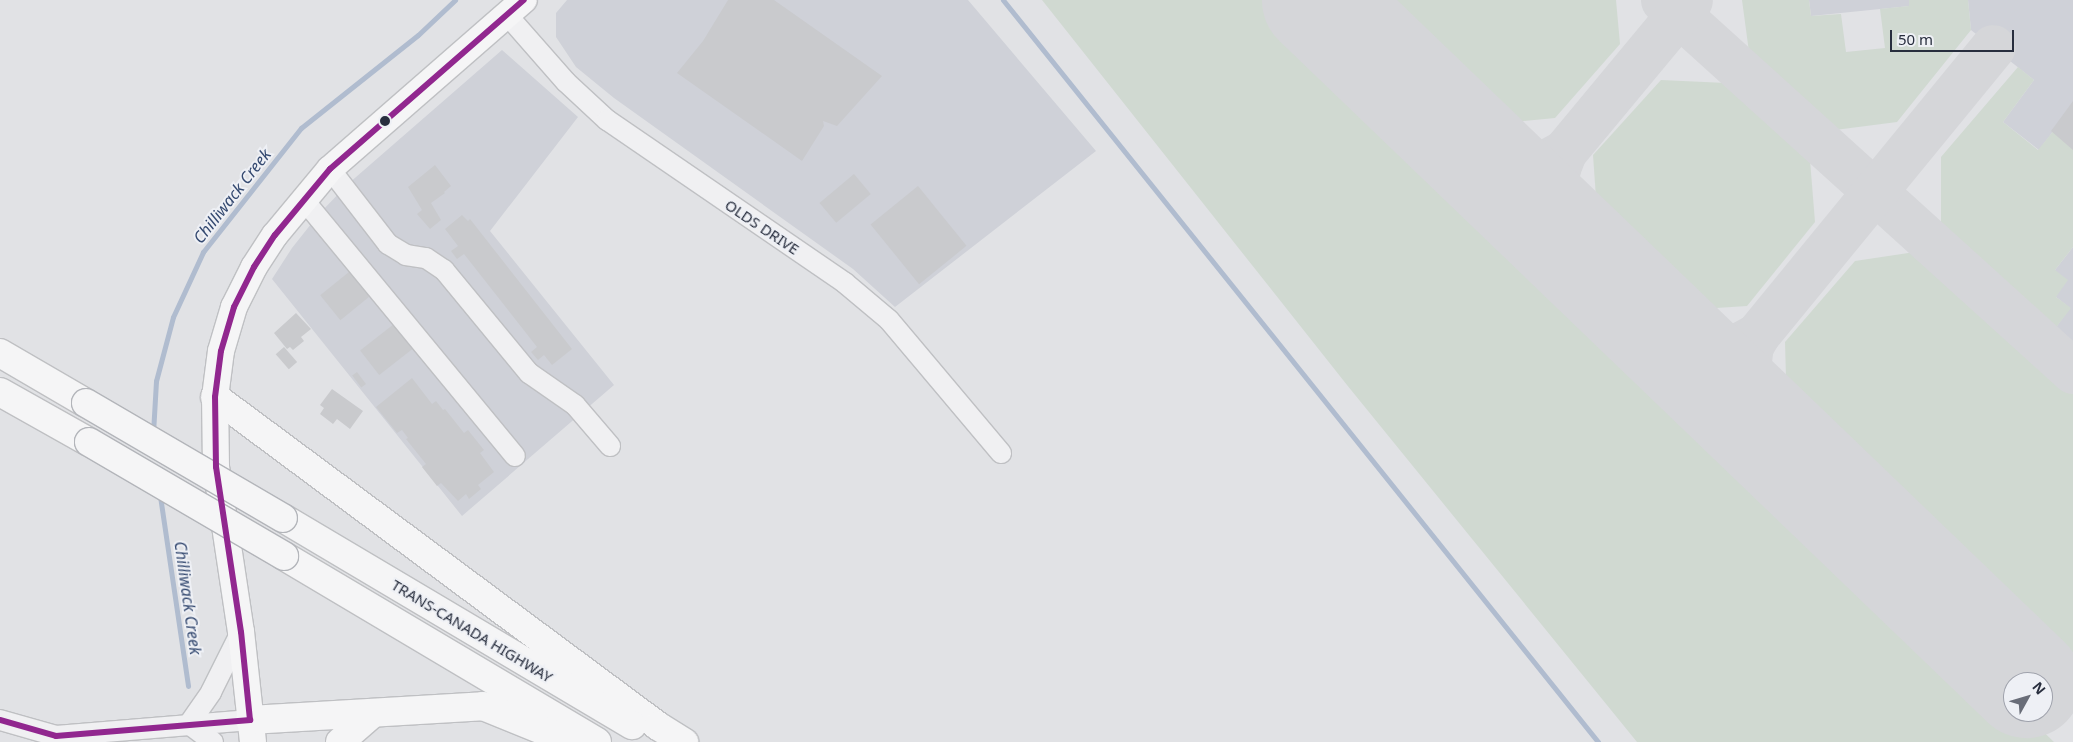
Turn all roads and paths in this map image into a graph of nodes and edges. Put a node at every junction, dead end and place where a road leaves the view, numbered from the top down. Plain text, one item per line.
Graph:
1 (516, 8) edge
2 (330, 169) junction
3 (303, 199) junction
4 (0, 354) edge
5 (0, 392) edge
6 (214, 396) junction
7 (610, 446) dead end
8 (1001, 453) dead end
9 (515, 456) dead end
10 (241, 632) junction
11 (372, 714) junction
12 (0, 720) edge
13 (189, 724) junction
14 (252, 731) edge
15 (213, 742) edge
16 (340, 742) edge
17 (571, 742) edge
18 (597, 742) edge
19 (662, 742) edge
20 (684, 742) edge

1 - 2 main road
1 - 8 street, OLDS DRIVE
2 - 3 main road
2 - 7 street
3 - 6 main road
3 - 9 street
4 - 19 highway, TRANS-CANADA HIGHWAY, bridge
5 - 18 highway, TRANS-CANADA HIGHWAY, bridge
6 - 10 main road
6 - 20 highway
10 - 13 street
10 - 14 main road
11 - 14 highway
11 - 16 highway
11 - 17 highway
12 - 13 street
13 - 14 street
13 - 15 street

